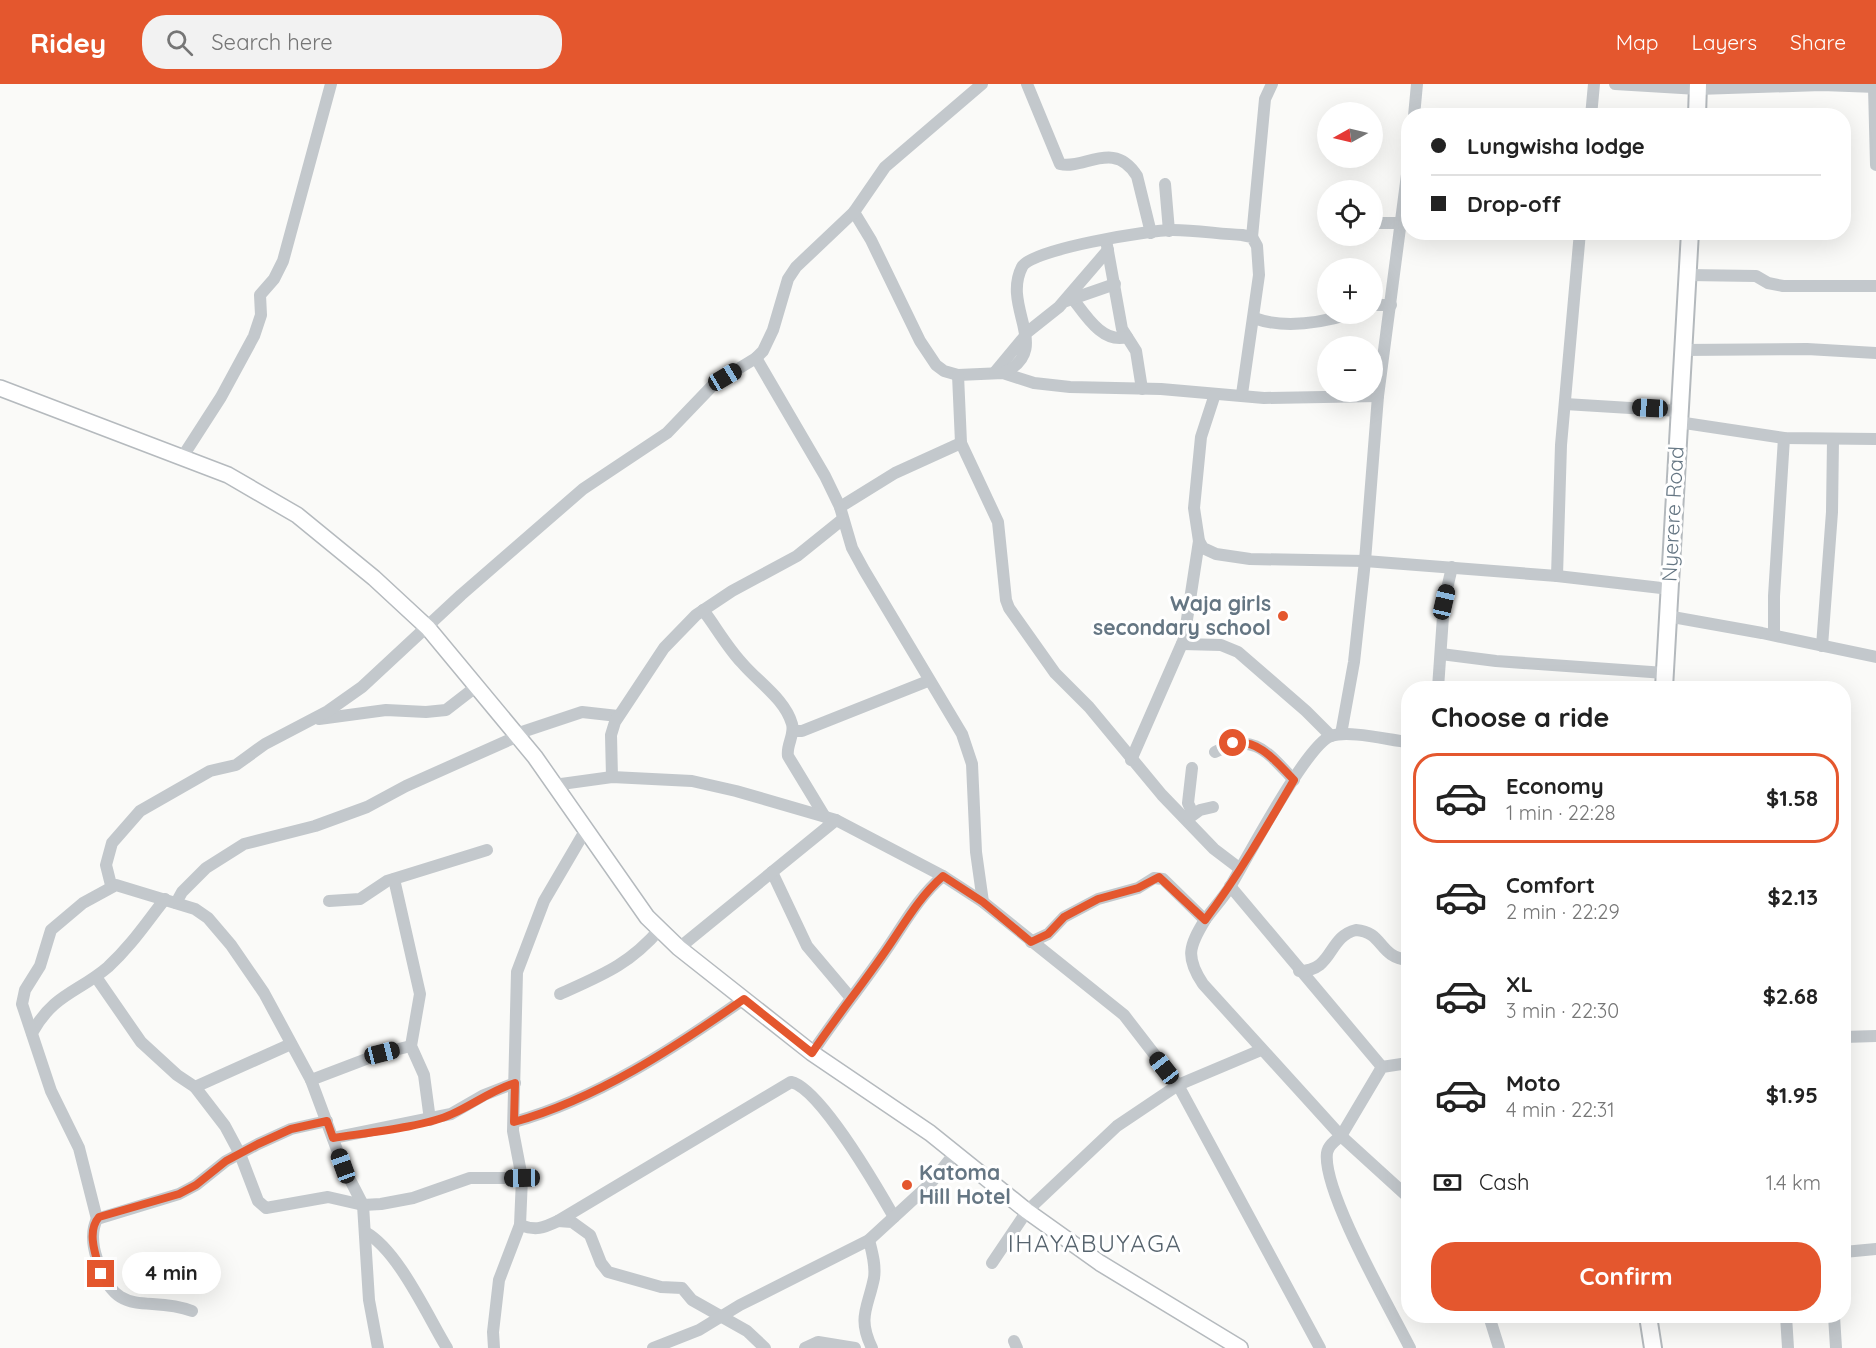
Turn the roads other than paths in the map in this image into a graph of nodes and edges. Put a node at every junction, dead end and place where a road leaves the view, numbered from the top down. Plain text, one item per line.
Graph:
1 (331, 84) edge
2 (982, 84) edge
3 (1027, 84) edge
4 (1272, 84) edge
5 (1417, 84) edge
6 (1593, 84) edge
7 (1615, 84) edge
8 (1822, 85) edge
9 (1698, 86) edge
10 (1875, 87) edge
11 (1415, 108) edge
12 (1592, 108) edge
13 (1697, 108) edge
14 (1876, 165) edge
15 (1165, 184) dead end
16 (854, 212) junction
17 (1383, 223) edge
18 (1401, 223) edge
19 (1401, 230) edge
20 (1169, 231) junction
21 (1151, 233) junction
22 (1252, 237) junction
23 (1579, 240) edge
24 (1690, 240) edge
25 (1107, 245) junction
26 (1688, 275) junction
27 (1114, 284) junction
28 (1876, 286) edge
29 (1068, 301) junction
30 (1383, 305) edge
31 (1391, 305) junction
32 (1254, 318) junction
33 (1317, 320) edge
34 (1025, 335) junction
35 (1127, 337) junction
36 (1683, 350) junction
37 (1876, 353) edge
38 (756, 357) junction
39 (1383, 361) edge
40 (999, 373) junction
41 (958, 375) junction
42 (0, 388) edge
43 (1142, 388) junction
44 (1215, 394) junction
45 (1242, 394) junction
46 (1317, 399) edge
47 (1378, 402) edge
48 (1565, 404) junction
49 (1679, 416) junction
50 (1784, 438) junction
51 (1876, 439) edge
52 (1833, 440) junction
53 (961, 443) junction
54 (183, 456) junction
55 (842, 513) junction
56 (1198, 541) junction
57 (1365, 561) junction
58 (1452, 567) junction
59 (1557, 576) junction
60 (1670, 589) junction
61 (703, 610) junction
62 (1667, 616) junction
63 (428, 628) junction
64 (1773, 635) junction
65 (1182, 644) junction
66 (1822, 646) junction
67 (1441, 654) junction
68 (1876, 657) edge
69 (928, 681) junction
70 (1439, 681) edge
71 (1664, 681) edge
72 (477, 686) junction
73 (618, 716) junction
74 (311, 720) junction
75 (793, 731) junction
76 (517, 735) junction
77 (1336, 735) junction
78 (1401, 741) edge
79 (1215, 752) dead end
80 (1131, 760) junction
81 (1192, 768) dead end
82 (612, 777) junction
83 (1294, 780) junction
84 (554, 785) junction
85 (1213, 807) dead end
86 (1189, 817) junction
87 (831, 818) junction
88 (585, 831) junction
89 (487, 850) dead end
90 (1239, 868) junction
91 (772, 872) junction
92 (943, 876) junction
93 (394, 879) junction
94 (111, 885) junction
95 (1230, 886) junction
96 (170, 901) junction
97 (329, 901) dead end
98 (983, 902) junction
99 (1205, 920) junction
100 (660, 929) junction
101 (1031, 942) junction
102 (679, 948) junction
103 (1401, 959) edge
104 (1299, 971) junction
105 (96, 976) junction
106 (560, 994) dead end
107 (850, 997) junction
108 (744, 999) junction
109 (32, 1033) junction
110 (1876, 1036) edge
111 (1851, 1037) edge
112 (291, 1044) junction
113 (411, 1046) junction
114 (1261, 1050) junction
115 (812, 1053) junction
116 (1401, 1064) edge
117 (1382, 1067) junction
118 (311, 1080) junction
119 (515, 1083) junction
120 (1178, 1085) junction
121 (195, 1088) junction
122 (430, 1120) junction
123 (327, 1121) junction
124 (514, 1122) junction
125 (1341, 1136) junction
126 (333, 1138) junction
127 (956, 1153) junction
128 (240, 1154) junction
129 (522, 1178) junction
130 (1401, 1191) edge
131 (363, 1205) junction
132 (1027, 1211) junction
133 (894, 1217) junction
134 (97, 1219) junction
135 (558, 1221) junction
136 (520, 1225) junction
137 (365, 1232) junction
138 (869, 1240) junction
139 (1876, 1249) edge
140 (1851, 1251) edge
141 (992, 1263) dead end
142 (192, 1311) dead end
143 (722, 1316) junction
144 (1491, 1323) edge
145 (1649, 1323) edge
146 (1786, 1323) edge
147 (1834, 1323) edge
148 (378, 1348) edge
149 (447, 1348) edge
150 (494, 1348) edge
151 (653, 1348) edge
152 (765, 1348) edge
153 (805, 1348) edge
154 (855, 1348) edge
155 (872, 1348) edge
156 (1240, 1348) edge
157 (1320, 1348) edge
158 (1410, 1348) edge
159 (1499, 1348) edge
160 (1653, 1348) edge
161 (1788, 1348) edge
162 (1836, 1348) edge

1 - 54 street
2 - 16 street
3 - 21 street
4 - 22 street
5 - 11 street
6 - 12 street
7 - 9 street
8 - 9 street
8 - 10 street
9 - 13 highway
10 - 14 street
15 - 20 street
16 - 38 street
16 - 41 street
17 - 18 street
19 - 31 street
20 - 21 street
20 - 22 street
21 - 25 street
22 - 32 street
23 - 48 street
24 - 26 highway, Nyerere Road
25 - 27 street
25 - 29 street
25 - 34 street
26 - 28 street
26 - 36 highway, Nyerere Road
27 - 29 street
27 - 35 street
29 - 34 street
29 - 35 street
30 - 31 street
31 - 39 street
32 - 33 street
32 - 45 street
34 - 40 street
35 - 43 street
36 - 37 street
36 - 49 highway, Nyerere Road
38 - 55 street
38 - 63 street
40 - 41 street
40 - 43 street
41 - 53 street
42 - 54 main road
43 - 44 street
44 - 45 street
44 - 56 street
45 - 46 street
47 - 57 street
48 - 49 street
48 - 59 street
49 - 50 street
49 - 60 highway, Nyerere Road
50 - 52 street
50 - 64 street
51 - 52 street
52 - 66 street
53 - 55 street
53 - 80 street
54 - 63 main road
55 - 61 street
55 - 69 street
56 - 57 street
56 - 65 street
57 - 58 street
57 - 77 street
58 - 59 street
58 - 67 street
59 - 60 street
60 - 62 highway, Nyerere Road
61 - 73 street
61 - 75 street
62 - 64 street
62 - 71 highway, Nyerere Road
63 - 72 main road
63 - 74 street
64 - 66 street
65 - 77 street
65 - 80 street
66 - 68 street
67 - 70 street
67 - 71 street
69 - 75 street
69 - 98 street
72 - 74 street
72 - 76 main road
73 - 76 street
73 - 82 street
74 - 94 street
75 - 87 street
76 - 84 main road
76 - 96 street
77 - 78 street
77 - 83 street
79 - 83 street
80 - 86 street
81 - 86 street
82 - 84 street
82 - 87 street
83 - 90 street
84 - 88 main road
85 - 86 street
86 - 90 street
87 - 91 street
87 - 92 street
88 - 100 main road
88 - 119 street
89 - 93 street
90 - 95 street
91 - 102 street
91 - 107 street
92 - 98 street
92 - 107 street
93 - 97 street
93 - 113 street
94 - 96 street
94 - 109 street
95 - 99 street
95 - 104 street
96 - 105 street
96 - 112 street
98 - 101 street
99 - 101 street
99 - 114 street
100 - 102 main road
100 - 106 street
101 - 120 street
102 - 108 main road
103 - 104 street
104 - 117 street
105 - 109 street
105 - 121 street
107 - 115 street
108 - 115 main road
108 - 124 street
109 - 134 street
110 - 111 street
112 - 118 street
112 - 121 street
113 - 118 street
113 - 122 street
114 - 120 street
114 - 125 street
115 - 127 main road
116 - 117 street
117 - 125 street
118 - 123 street
119 - 122 street
119 - 124 street
120 - 132 street
120 - 157 street
121 - 128 street
122 - 126 street
123 - 126 street
123 - 128 street
124 - 129 street
125 - 130 street
125 - 158 street
126 - 131 street
127 - 132 main road
127 - 133 street
128 - 131 street
128 - 134 street
129 - 131 street
129 - 136 street
131 - 137 street
132 - 141 street
132 - 156 main road
133 - 135 street
133 - 138 street
134 - 142 street
135 - 136 street
135 - 143 street
136 - 150 street
137 - 148 street
137 - 149 street
138 - 143 street
138 - 155 street
139 - 140 street
143 - 151 street
143 - 152 street
144 - 159 street
145 - 160 highway
146 - 161 street
147 - 162 street
153 - 154 street

